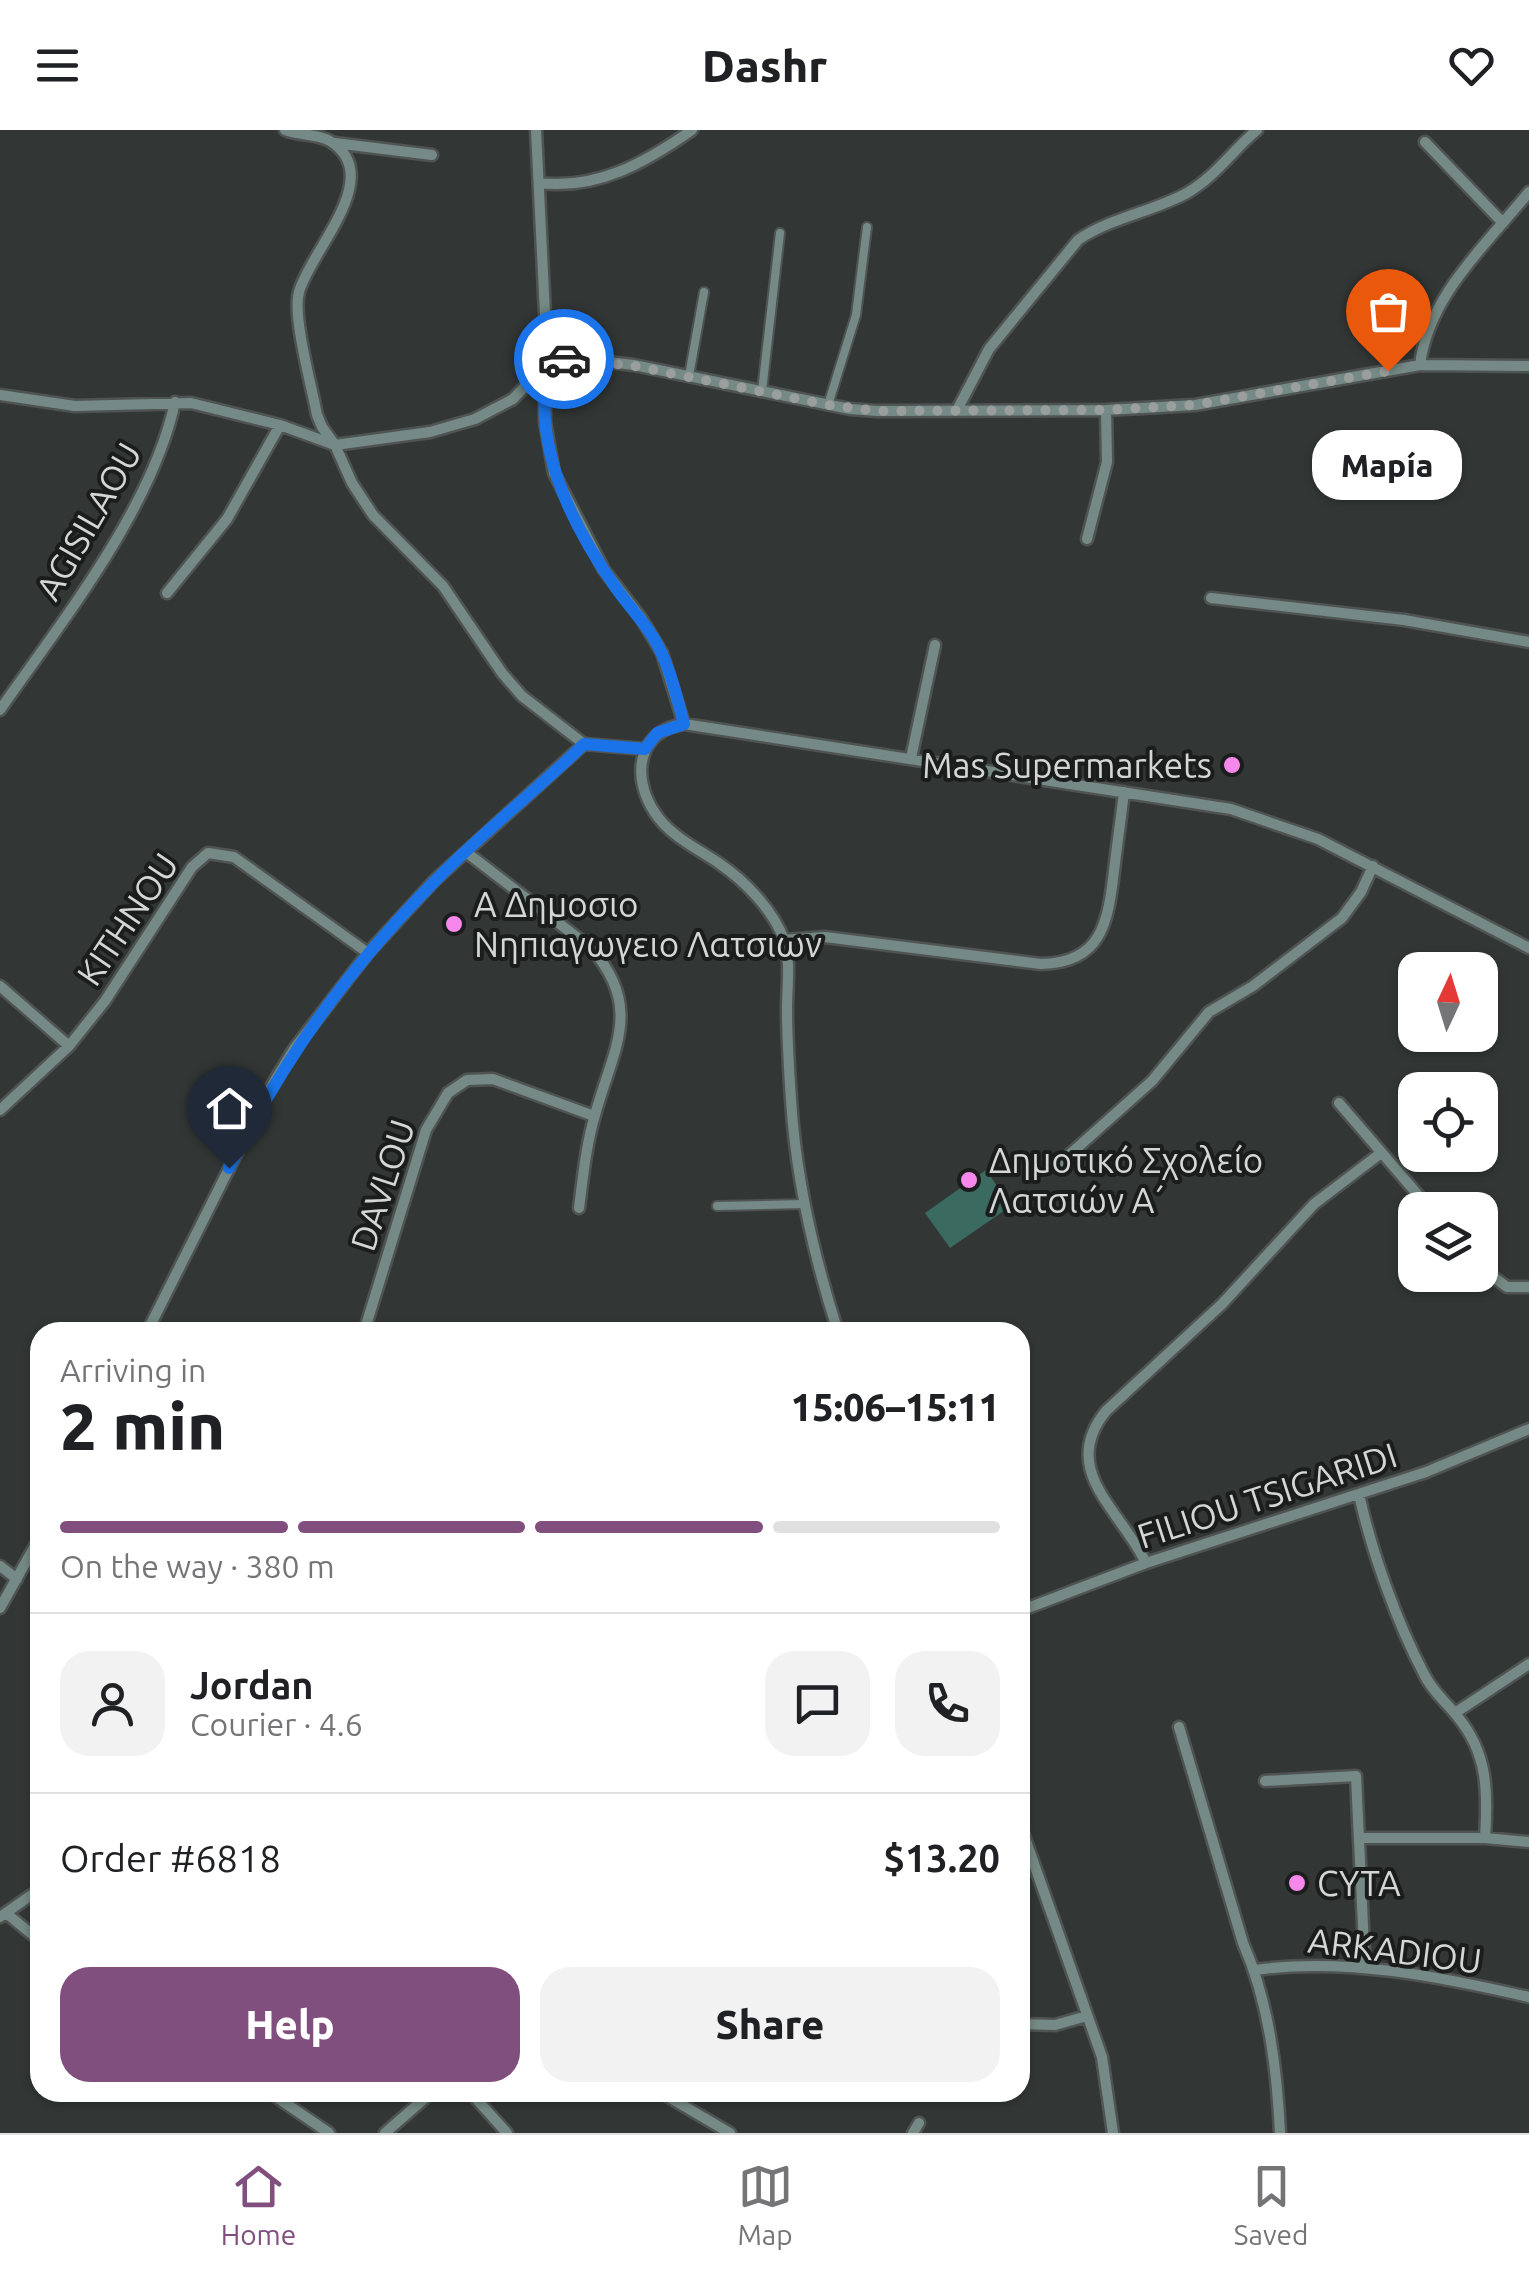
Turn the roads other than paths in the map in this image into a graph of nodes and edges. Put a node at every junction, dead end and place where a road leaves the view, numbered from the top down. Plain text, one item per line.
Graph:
1 (285, 130) edge
2 (536, 130) edge
3 (692, 130) edge
4 (1250, 132) edge
5 (1425, 142) dead end
6 (334, 143) junction
7 (432, 155) dead end
8 (538, 183) junction
9 (1529, 192) edge
10 (1503, 223) junction
11 (867, 227) dead end
12 (780, 233) dead end
13 (704, 292) dead end
14 (550, 360) junction
15 (1420, 365) junction
16 (1529, 366) edge
17 (689, 376) junction
18 (762, 391) junction
19 (1, 397) edge
20 (175, 402) junction
21 (828, 405) junction
22 (956, 410) junction
23 (1106, 410) junction
24 (280, 425) junction
25 (336, 445) junction
26 (1087, 539) dead end
27 (167, 592) dead end
28 (1211, 598) dead end
29 (1529, 642) edge
30 (935, 645) dead end
31 (0, 710) edge
32 (684, 724) junction
33 (584, 744) junction
34 (645, 749) junction
35 (912, 758) junction
36 (1124, 792) junction
37 (466, 852) junction
38 (1373, 866) junction
39 (784, 940) junction
40 (1529, 948) edge
41 (368, 952) junction
42 (0, 986) edge
43 (69, 1046) junction
44 (1339, 1103) dead end
45 (0, 1110) edge
46 (594, 1116) junction
47 (1381, 1153) junction
48 (1059, 1164) dead end
49 (1415, 1192) edge
50 (804, 1204) junction
51 (717, 1206) dead end
52 (579, 1208) dead end
53 (1498, 1280) edge
54 (1529, 1287) edge
55 (152, 1322) edge
56 (367, 1322) edge
57 (835, 1322) edge
58 (1529, 1429) edge
59 (1359, 1494) junction
60 (30, 1555) edge
61 (1146, 1563) junction
62 (0, 1566) edge
63 (17, 1579) junction
64 (1030, 1606) edge
65 (0, 1608) edge
66 (1529, 1664) edge
67 (1455, 1713) junction
68 (1179, 1727) dead end
69 (1265, 1780) dead end
70 (1361, 1838) junction
71 (1485, 1838) junction
72 (1529, 1842) edge
73 (1030, 1852) edge
74 (30, 1895) edge
75 (3, 1915) edge
76 (30, 1934) edge
77 (1365, 1968) junction
78 (1255, 1970) junction
79 (1529, 1997) edge
80 (1088, 2016) junction
81 (1030, 2024) edge
82 (284, 2102) edge
83 (421, 2102) edge
84 (479, 2102) edge
85 (677, 2102) edge
86 (330, 2133) edge
87 (385, 2133) edge
88 (507, 2133) edge
89 (730, 2133) edge
90 (1113, 2133) edge
91 (1280, 2133) edge

1 - 6 street
2 - 8 street
3 - 8 street
4 - 22 street
5 - 10 street
6 - 7 street
6 - 25 street
8 - 14 street
9 - 10 street
10 - 15 street
11 - 21 lane
12 - 18 lane
13 - 17 lane
14 - 17 street
14 - 25 street
14 - 32 street
15 - 16 street
15 - 23 street
17 - 18 street
18 - 21 street
19 - 20 street
20 - 24 street
20 - 31 street, AGISILAOU
21 - 22 street
22 - 23 street
23 - 26 street
24 - 25 street
24 - 27 street
25 - 33 street
28 - 29 street
30 - 35 street
32 - 34 street
32 - 35 street
33 - 34 street
33 - 37 street
34 - 39 street
35 - 36 street
36 - 38 street
36 - 39 street
37 - 41 street
37 - 46 street
38 - 40 street
38 - 48 street
39 - 50 street
41 - 43 street, KITHNOU
41 - 55 street
42 - 43 street
43 - 45 street, KITHNOU
44 - 47 street
46 - 52 street
46 - 56 street, DAVLOU
47 - 49 street
47 - 61 street
50 - 51 lane
50 - 57 street
53 - 54 street
58 - 59 street, FILIOU TSIGARIDI
59 - 61 street, FILIOU TSIGARIDI
59 - 67 street
60 - 63 street
61 - 64 street, FILIOU TSIGARIDI
62 - 63 street
63 - 65 street
66 - 67 street
67 - 71 street
68 - 78 street
69 - 70 street
70 - 71 street
70 - 77 street
71 - 72 street
73 - 80 street
74 - 75 street
75 - 76 street
77 - 78 street, ARKADIOU
77 - 79 street, ARKADIOU
78 - 91 street
80 - 81 street
80 - 90 street
82 - 86 street
83 - 87 street
84 - 88 street
85 - 89 street

